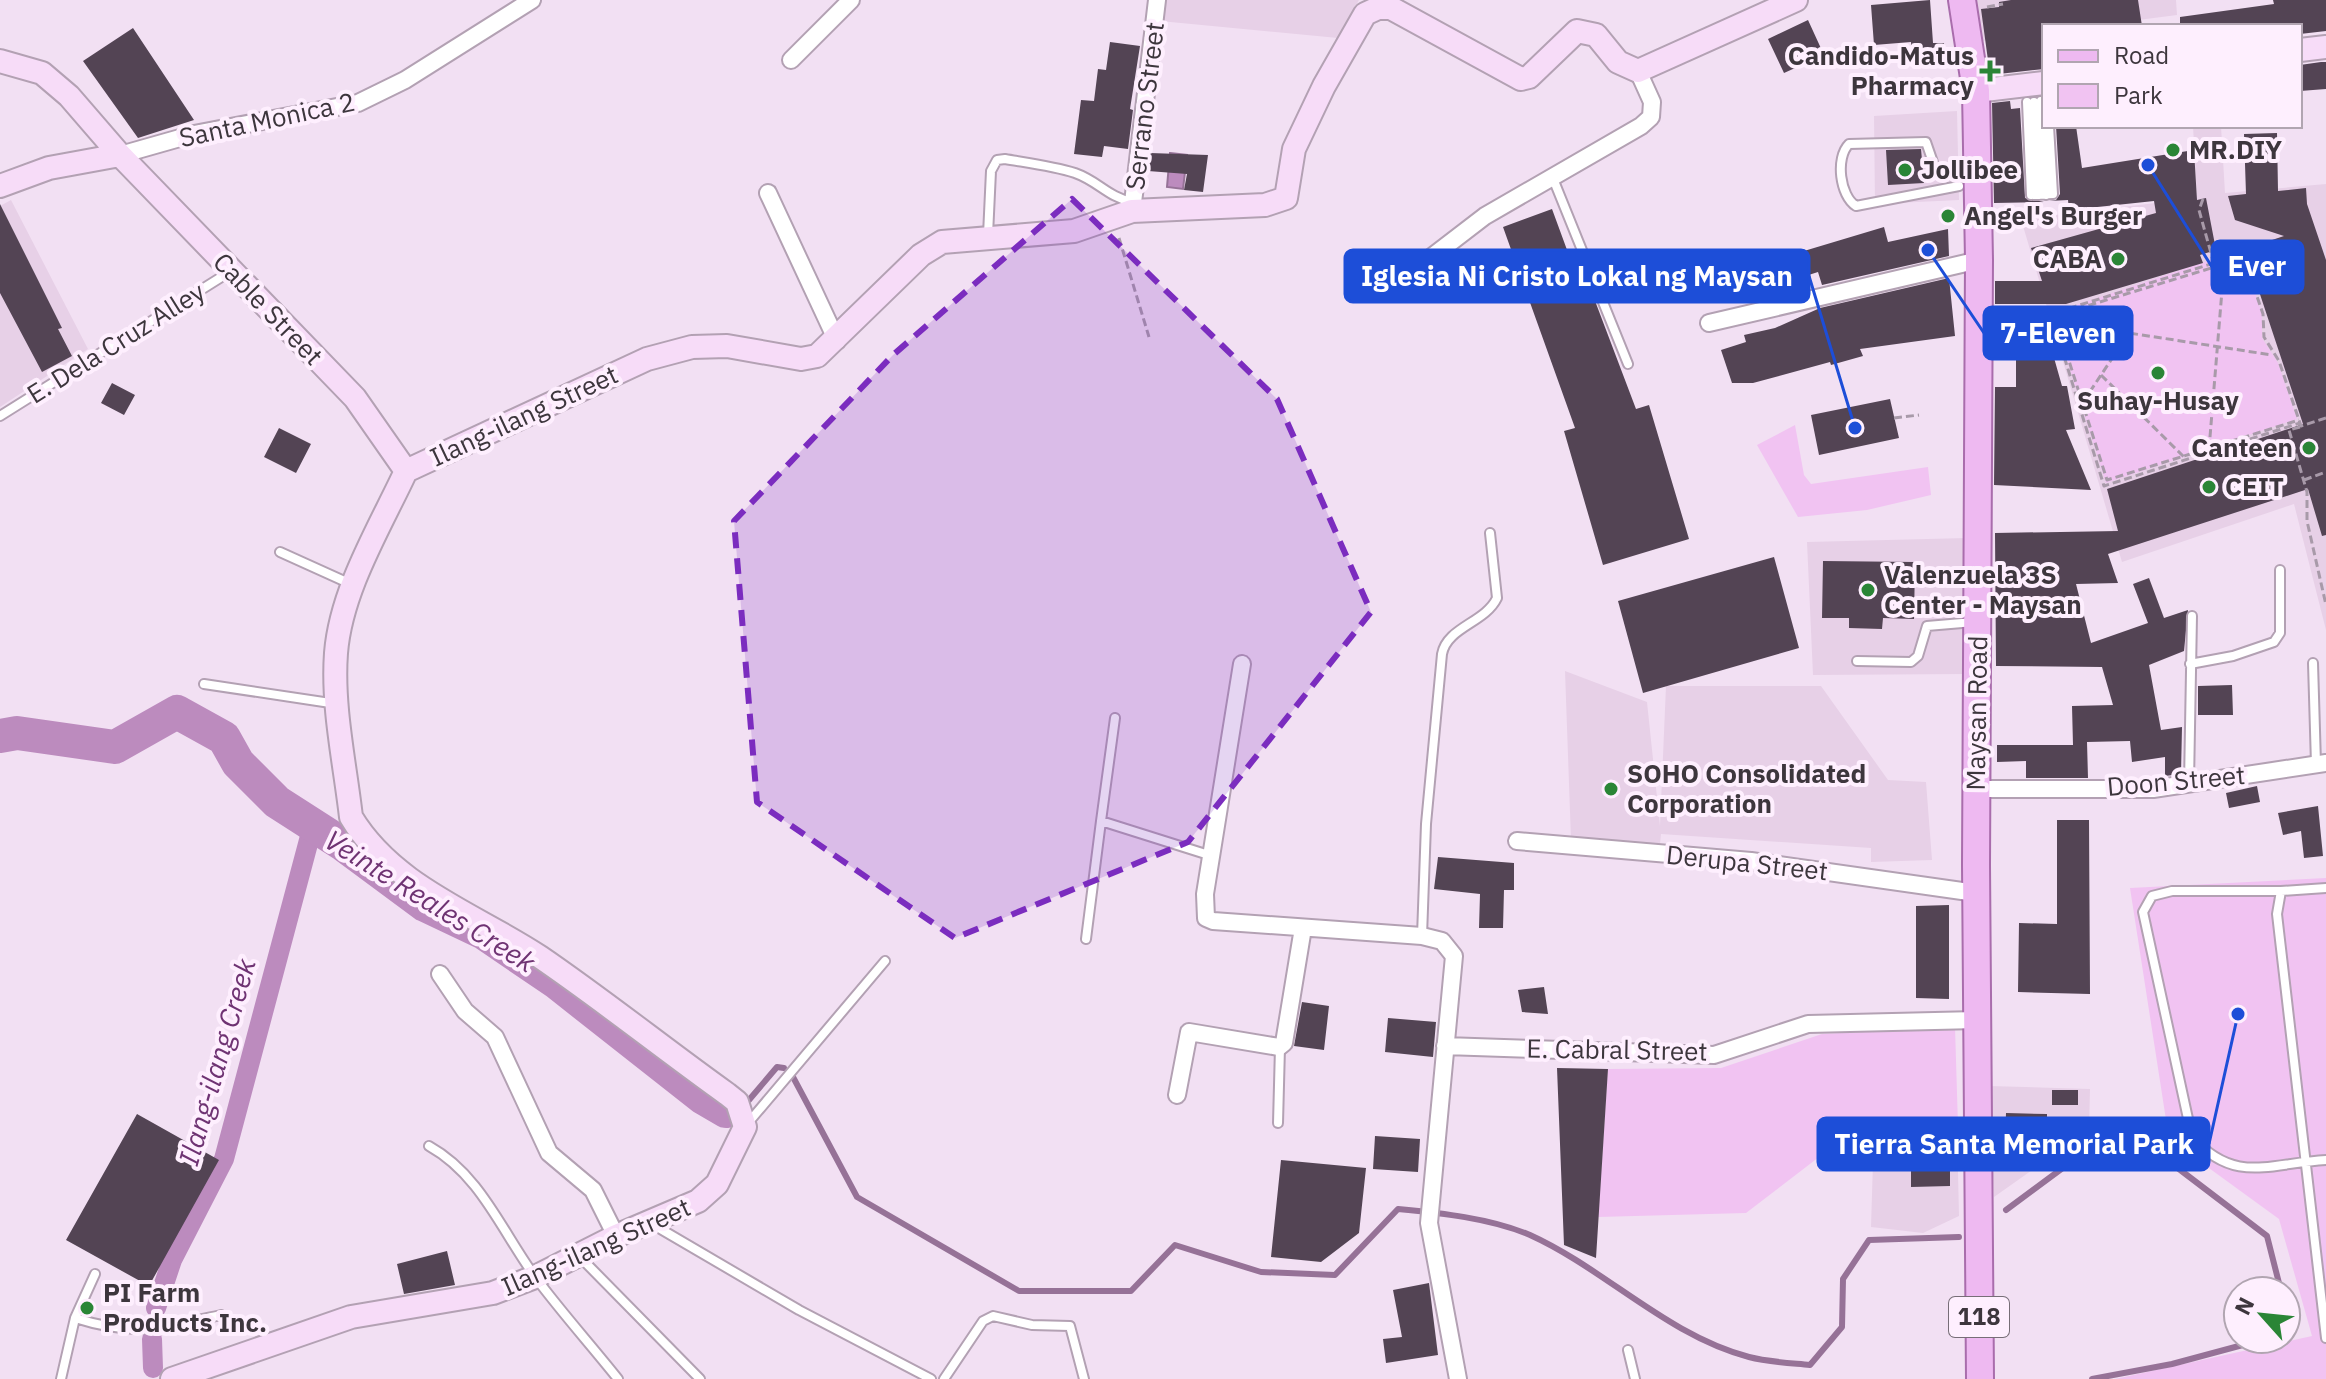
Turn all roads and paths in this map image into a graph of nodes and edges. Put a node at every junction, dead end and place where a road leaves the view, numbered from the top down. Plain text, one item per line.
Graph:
1 (532, 0) edge
2 (851, 0) edge
3 (1157, 0) edge
4 (1796, 0) edge
5 (1962, 0) edge
6 (1990, 0) edge
7 (1991, 6) dead end
8 (2326, 47) edge
9 (2302, 50) edge
10 (791, 60) dead end
11 (0, 61) edge
12 (1638, 71) junction
13 (1976, 91) junction
14 (2036, 97) edge
15 (2049, 128) edge
16 (120, 155) junction
17 (1959, 174) dead end
18 (1552, 176) junction
19 (0, 186) edge
20 (1959, 186) dead end
21 (768, 193) dead end
22 (2042, 195) junction
23 (2203, 199) dead end
24 (1126, 211) junction
25 (988, 237) junction
26 (2231, 254) dead end
27 (1979, 260) junction
28 (2234, 261) junction
29 (2214, 266) junction
30 (2224, 266) junction
31 (231, 270) junction
32 (1399, 282) dead end
33 (2054, 316) junction
34 (1709, 323) dead end
35 (2129, 333) junction
36 (1149, 337) dead end
37 (837, 341) junction
38 (2217, 347) junction
39 (2274, 356) junction
40 (1628, 364) dead end
41 (2101, 375) junction
42 (2083, 402) junction
43 (1919, 415) dead end
44 (0, 416) edge
45 (1894, 418) dead end
46 (2326, 418) edge
47 (2300, 423) junction
48 (2209, 449) junction
49 (2184, 457) junction
50 (406, 471) junction
51 (2326, 472) edge
52 (2304, 480) junction
53 (1490, 533) dead end
54 (280, 552) dead end
55 (2280, 570) dead end
56 (353, 585) junction
57 (2326, 605) edge
58 (2192, 616) dead end
59 (1979, 622) junction
60 (1857, 661) dead end
61 (2313, 663) dead end
62 (1242, 664) dead end
63 (2190, 664) junction
64 (204, 684) dead end
65 (337, 704) junction
66 (1115, 718) dead end
67 (2321, 764) edge
68 (2189, 784) junction
69 (1976, 789) junction
70 (1101, 821) junction
71 (1517, 841) dead end
72 (1213, 857) junction
73 (2326, 888) edge
74 (2281, 891) junction
75 (1976, 893) junction
76 (1303, 928) junction
77 (1422, 936) junction
78 (1086, 939) dead end
79 (885, 961) dead end
80 (440, 974) dead end
81 (1977, 1020) junction
82 (1445, 1046) junction
83 (1279, 1047) junction
84 (1177, 1095) dead end
85 (1278, 1123) dead end
86 (745, 1127) junction
87 (429, 1146) dead end
88 (2326, 1160) edge
89 (2308, 1161) junction
90 (650, 1222) junction
91 (616, 1236) junction
92 (577, 1255) junction
93 (95, 1274) dead end
94 (535, 1277) junction
95 (221, 1315) dead end
96 (75, 1318) junction
97 (2326, 1338) edge
98 (1628, 1350) dead end
99 (61, 1379) edge
100 (172, 1379) edge
101 (618, 1379) edge
102 (700, 1379) edge
103 (931, 1379) edge
104 (944, 1379) edge
105 (1084, 1379) edge
106 (1458, 1379) edge
107 (1635, 1379) edge
108 (1980, 1379) edge

1 - 16 street, Santa Monica 2
2 - 10 street
3 - 24 street, Serrano Street
4 - 12 street
5 - 13 main road, Maysan Road / 118
6 - 7 path
8 - 9 street
11 - 16 street, Cable Street
12 - 18 street
12 - 24 street, Ilang-ilang Street
13 - 14 street
13 - 27 main road, Maysan Road / 118
14 - 22 lane
14 - 22 lane
15 - 22 lane
16 - 19 street
16 - 31 street, Cable Street
17 - 20 lane
18 - 32 street
18 - 40 lane
21 - 37 street
23 - 29 path
24 - 25 street, Ilang-ilang Street
24 - 25 lane
24 - 36 path
25 - 37 street, Ilang-ilang Street
26 - 28 path
27 - 34 street
27 - 59 main road, Maysan Road / 118
28 - 30 path
28 - 39 path
29 - 30 path
29 - 33 path
29 - 47 path
30 - 38 path
31 - 44 lane, E. Dela Cruz Alley
31 - 50 street, Cable Street
33 - 35 path
33 - 42 path
35 - 38 path
35 - 41 path
37 - 50 street, Ilang-ilang Street
38 - 39 path
38 - 48 path
39 - 47 path
41 - 42 path
41 - 49 path
42 - 49 path
43 - 45 path
46 - 47 path
47 - 48 path
47 - 52 path
48 - 49 path
50 - 56 street, Ilang-ilang Street
51 - 52 path
52 - 57 path
53 - 77 lane
54 - 56 lane
55 - 63 lane
56 - 65 street, Ilang-ilang Street
58 - 63 lane
59 - 60 lane
59 - 69 main road, Maysan Road / 118
61 - 67 lane
62 - 72 street
63 - 68 lane
64 - 65 lane
65 - 86 street, Ilang-ilang Street
66 - 70 lane
67 - 68 street, Doon Street
68 - 69 street, Doon Street
69 - 75 main road, Maysan Road / 118
70 - 72 lane
70 - 78 lane
71 - 75 street, Derupa Street
72 - 76 street
73 - 74 lane
74 - 89 lane
74 - 89 lane
75 - 81 main road, Maysan Road / 118
76 - 77 street
76 - 83 street
77 - 82 street
79 - 86 lane
80 - 91 street
81 - 82 street, E. Cabral Street
81 - 108 main road, Maysan Road / 118
82 - 106 street
83 - 84 street
83 - 85 lane
86 - 90 street, Ilang-ilang Street
87 - 94 lane
88 - 89 lane
89 - 97 lane
90 - 91 street, Ilang-ilang Street
90 - 103 lane
91 - 92 street, Ilang-ilang Street
92 - 94 street, Ilang-ilang Street
92 - 102 lane
93 - 96 lane
94 - 100 street, Ilang-ilang Street
94 - 101 lane
95 - 96 lane
96 - 99 lane
98 - 107 lane
104 - 105 lane

